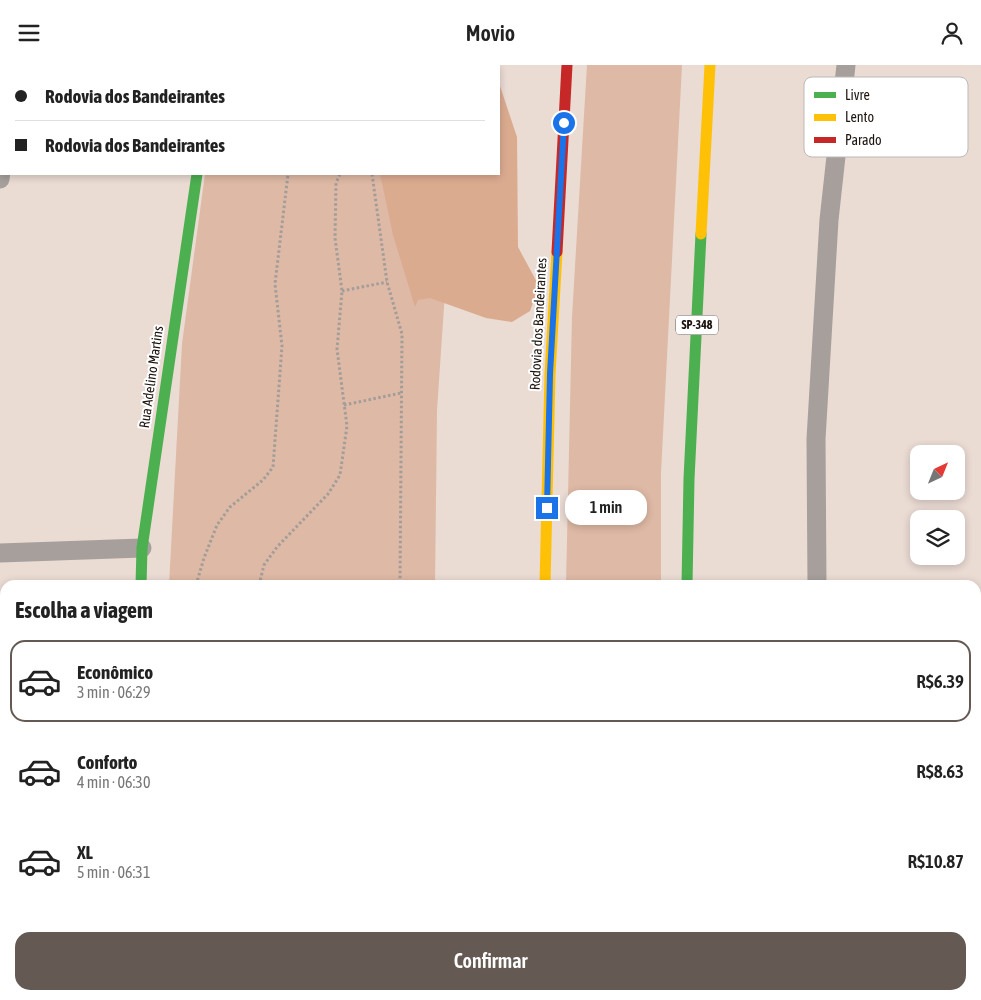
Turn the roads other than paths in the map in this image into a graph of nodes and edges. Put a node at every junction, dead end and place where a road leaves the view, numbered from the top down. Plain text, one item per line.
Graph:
1 (567, 65) edge
2 (710, 65) edge
3 (836, 157) edge
4 (197, 175) edge
5 (142, 549) junction
6 (0, 553) edge
7 (141, 580) edge
8 (546, 580) edge
9 (687, 580) edge
10 (817, 580) edge

1 - 8 main road, Rodovia dos Bandeirantes
2 - 9 main road, SP-348
3 - 10 street
4 - 5 main road, Rua Adelino Martins
5 - 6 street
5 - 7 main road, Rua Adelino Martins

